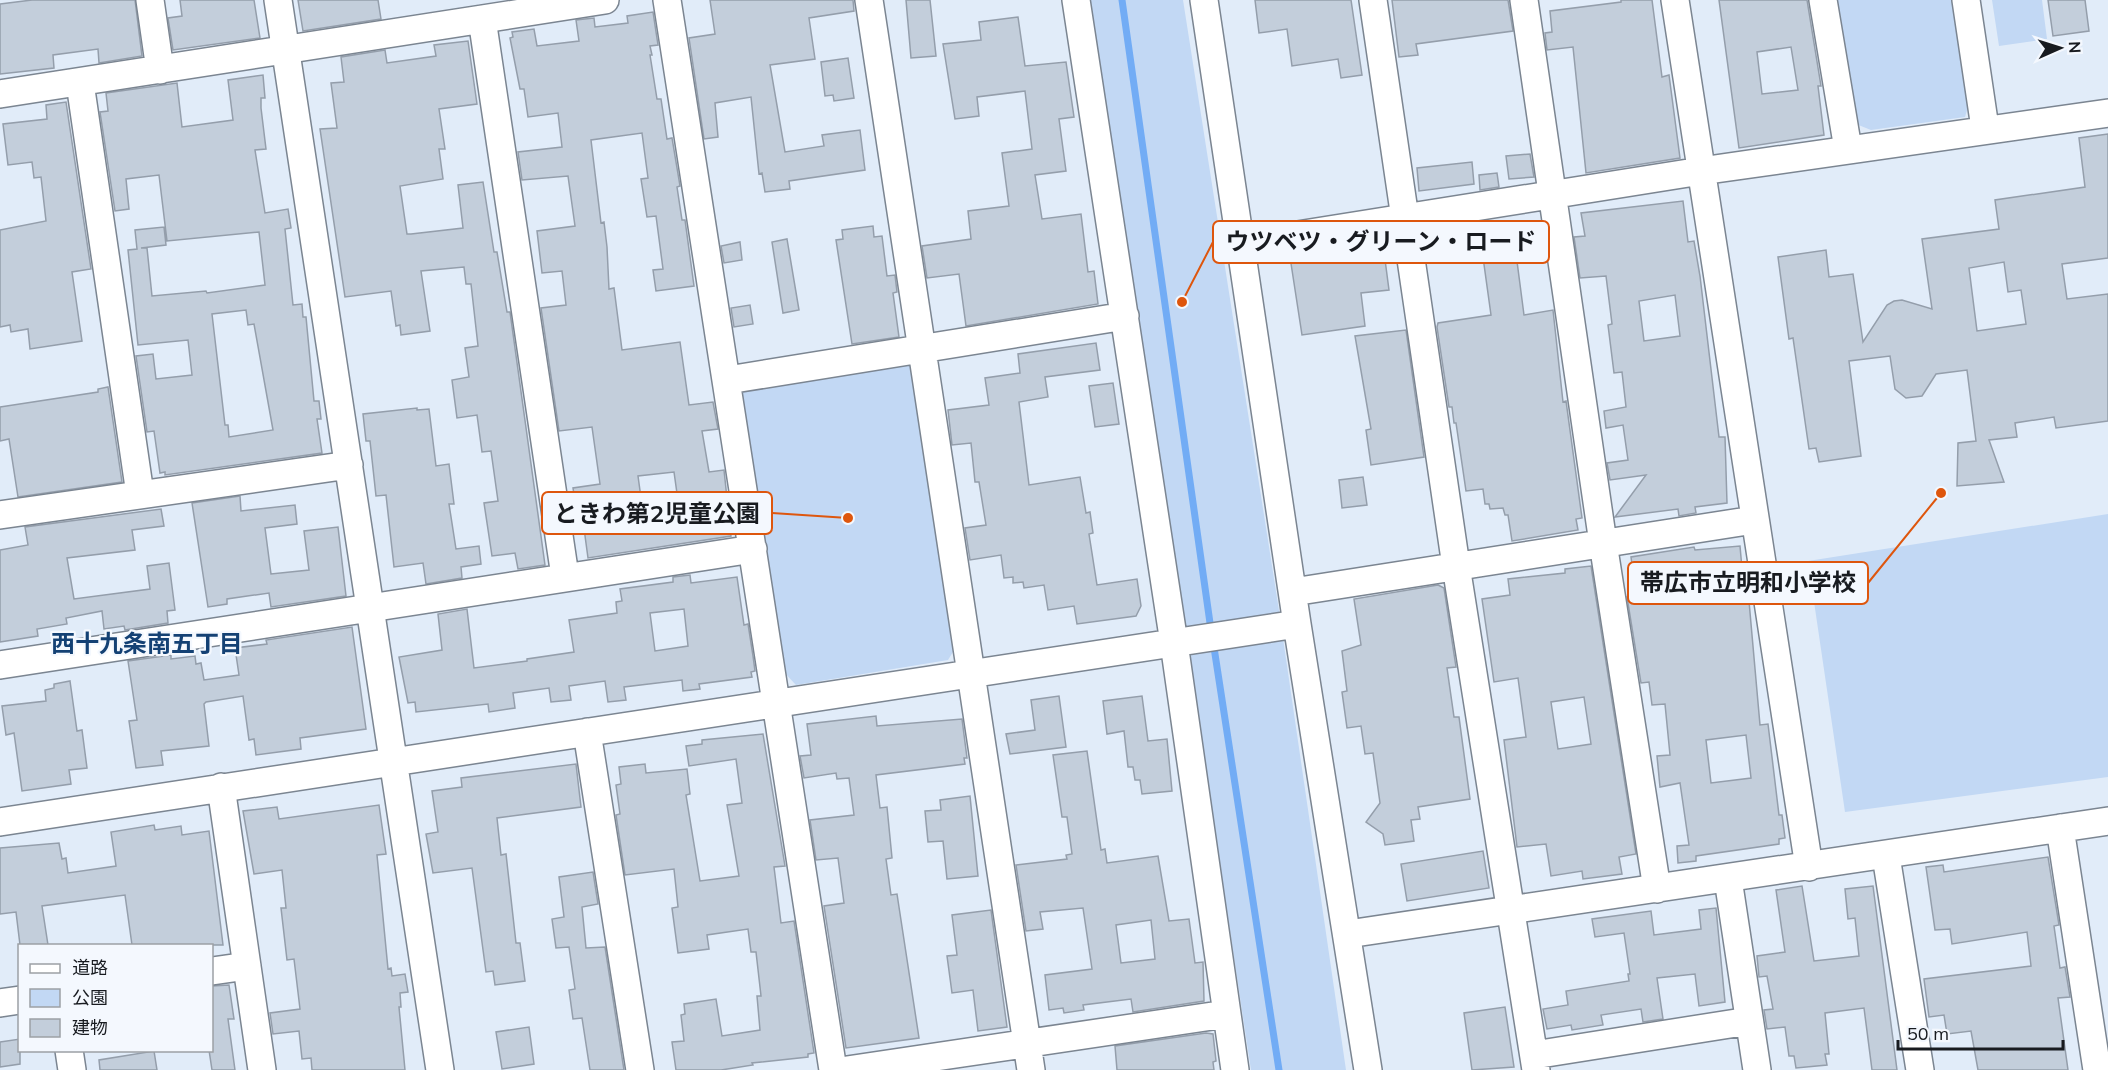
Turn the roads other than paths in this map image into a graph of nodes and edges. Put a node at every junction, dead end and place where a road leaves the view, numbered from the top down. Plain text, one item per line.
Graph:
1 (150, 0) edge
2 (278, 0) edge
3 (605, 0) edge
4 (668, 0) edge
5 (869, 0) edge
6 (1076, 0) edge
7 (1204, 0) edge
8 (1373, 0) edge
9 (1524, 0) edge
10 (1676, 0) edge
11 (1823, 0) edge
12 (1966, 0) edge
13 (482, 19) junction
14 (286, 50) junction
15 (160, 70) junction
16 (80, 83) junction
17 (0, 94) edge
18 (2108, 113) edge
19 (1985, 128) junction
20 (1848, 149) junction
21 (1701, 171) junction
22 (1552, 195) junction
23 (1404, 218) junction
24 (1241, 244) junction
25 (1125, 316) junction
26 (922, 347) junction
27 (728, 380) junction
28 (349, 465) junction
29 (140, 494) junction
30 (0, 515) edge
31 (1754, 520) junction
32 (1603, 543) junction
33 (753, 549) junction
34 (1456, 566) junction
35 (565, 576) junction
36 (1293, 592) junction
37 (370, 607) junction
38 (1297, 624) junction
39 (1174, 643) junction
40 (0, 665) edge
41 (970, 672) junction
42 (776, 702) junction
43 (587, 732) junction
44 (393, 761) junction
45 (221, 787) junction
46 (2108, 821) edge
47 (0, 822) edge
48 (2060, 828) junction
49 (1886, 856) junction
50 (1809, 867) junction
51 (1728, 879) junction
52 (1657, 889) junction
53 (1512, 910) junction
54 (1348, 934) junction
55 (247, 966) junction
56 (213, 971) edge
57 (18, 1000) edge
58 (0, 1003) edge
59 (1226, 1014) junction
60 (1749, 1021) junction
61 (1026, 1042) junction
62 (69, 1052) edge
63 (1535, 1062) edge
64 (72, 1070) edge
65 (262, 1070) edge
66 (440, 1070) edge
67 (640, 1070) edge
68 (833, 1070) edge
69 (847, 1070) edge
70 (1030, 1070) edge
71 (1235, 1070) edge
72 (1368, 1070) edge
73 (1757, 1070) edge
74 (1920, 1070) edge
75 (2097, 1070) edge

1 - 15 street
2 - 14 street
3 - 13 street
4 - 27 street
5 - 26 street
6 - 25 street
7 - 24 street
8 - 23 street
9 - 22 street
10 - 21 street
11 - 20 street
12 - 19 street
13 - 14 street
13 - 35 street
14 - 15 street
14 - 28 street
15 - 16 street
16 - 17 street
16 - 29 street
18 - 19 street
19 - 20 street
20 - 21 street
21 - 22 street
21 - 31 street
22 - 23 street
22 - 32 street
23 - 24 street
23 - 34 street
24 - 36 street
25 - 26 street
25 - 39 street
26 - 27 street
26 - 41 street
27 - 33 street
28 - 29 street
28 - 37 street
29 - 30 street
31 - 32 street
31 - 50 street
32 - 34 street
32 - 52 street
33 - 35 street
33 - 42 street
34 - 36 street
34 - 53 street
35 - 37 street
36 - 38 street
37 - 40 street
37 - 44 street
38 - 39 street
38 - 54 street
39 - 41 street
39 - 59 street
41 - 42 street
41 - 61 street
42 - 43 street
42 - 68 street
43 - 44 street
43 - 67 street
44 - 45 street
44 - 66 street
45 - 47 street
45 - 55 street
46 - 48 street
48 - 49 street
48 - 75 street
49 - 50 street
49 - 74 street
50 - 51 street
51 - 52 street
51 - 60 street
52 - 53 street
53 - 54 street
53 - 63 street
54 - 72 street
55 - 56 street
55 - 65 street
57 - 58 street
59 - 61 street
59 - 71 street
60 - 63 street
60 - 73 street
61 - 69 street
61 - 70 street
62 - 64 street

